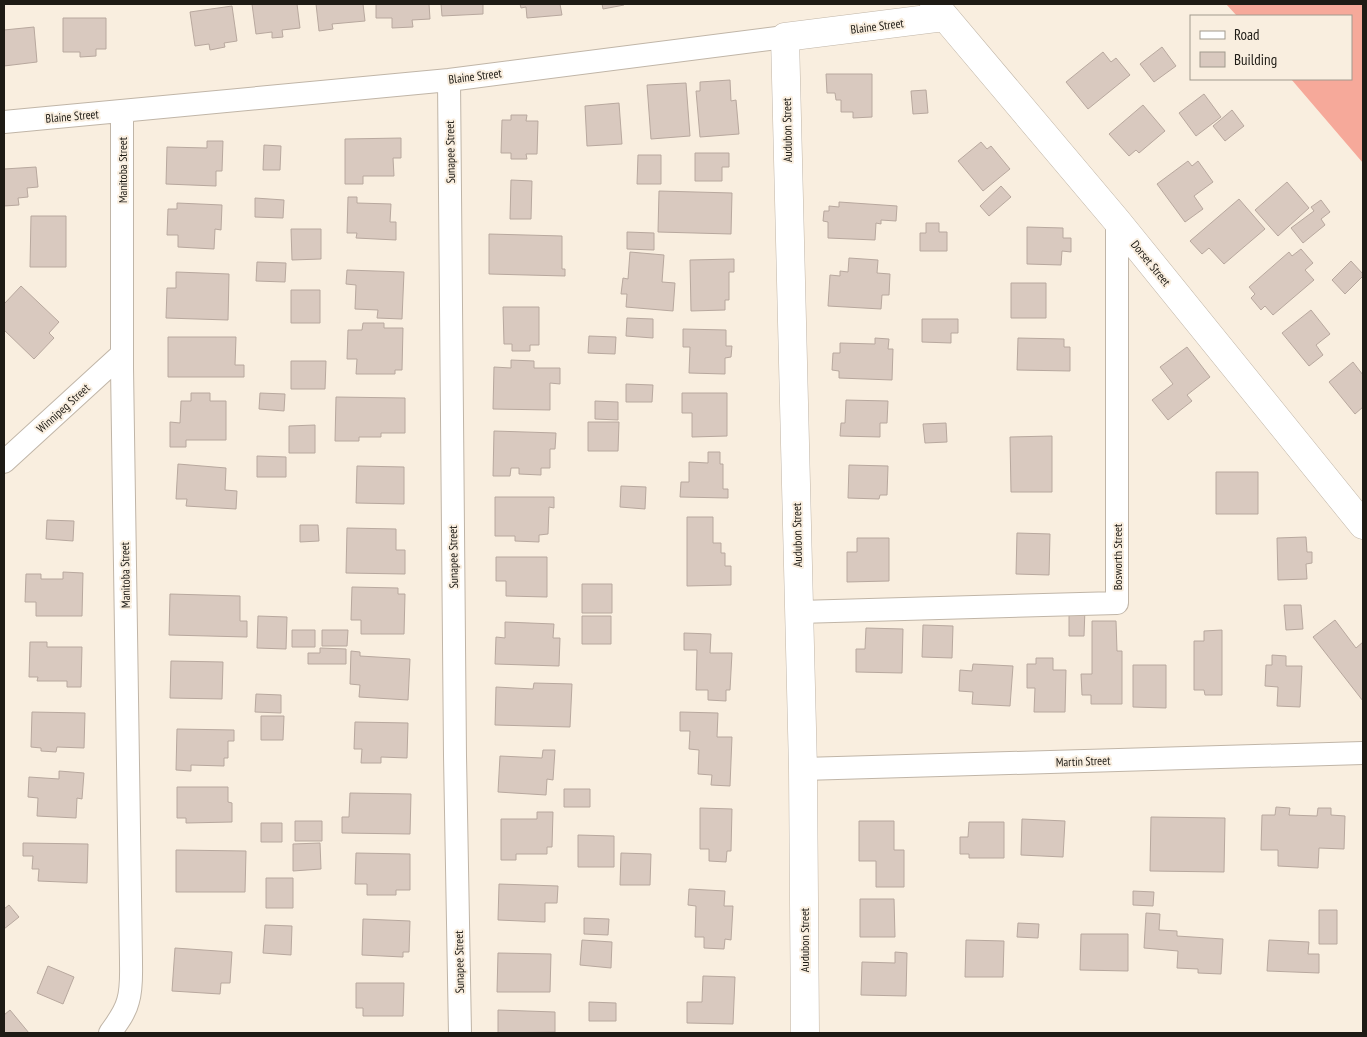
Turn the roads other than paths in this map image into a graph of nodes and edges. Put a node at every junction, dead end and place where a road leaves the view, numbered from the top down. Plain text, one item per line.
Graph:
1 (939, 10) edge
2 (785, 37) junction
3 (449, 80) junction
4 (122, 111) junction
5 (4, 122) edge
6 (1117, 221) junction
7 (122, 354) junction
8 (4, 462) edge
9 (1363, 525) edge
10 (799, 612) junction
11 (1363, 753) edge
12 (803, 768) junction
13 (110, 1033) edge
14 (460, 1033) edge
15 (805, 1033) edge

1 - 2 street, Blaine Street
1 - 6 street, Dorset Street
2 - 3 street, Blaine Street
2 - 10 street, Audubon Street
3 - 4 street, Blaine Street
3 - 14 street, Sunapee Street
4 - 5 street, Blaine Street
4 - 7 street, Manitoba Street
6 - 9 street, Dorset Street
6 - 10 street, Bosworth Street
7 - 8 street, Winnipeg Street
7 - 13 street, Manitoba Street
10 - 12 street, Audubon Street
11 - 12 street, Martin Street
12 - 15 street, Audubon Street

